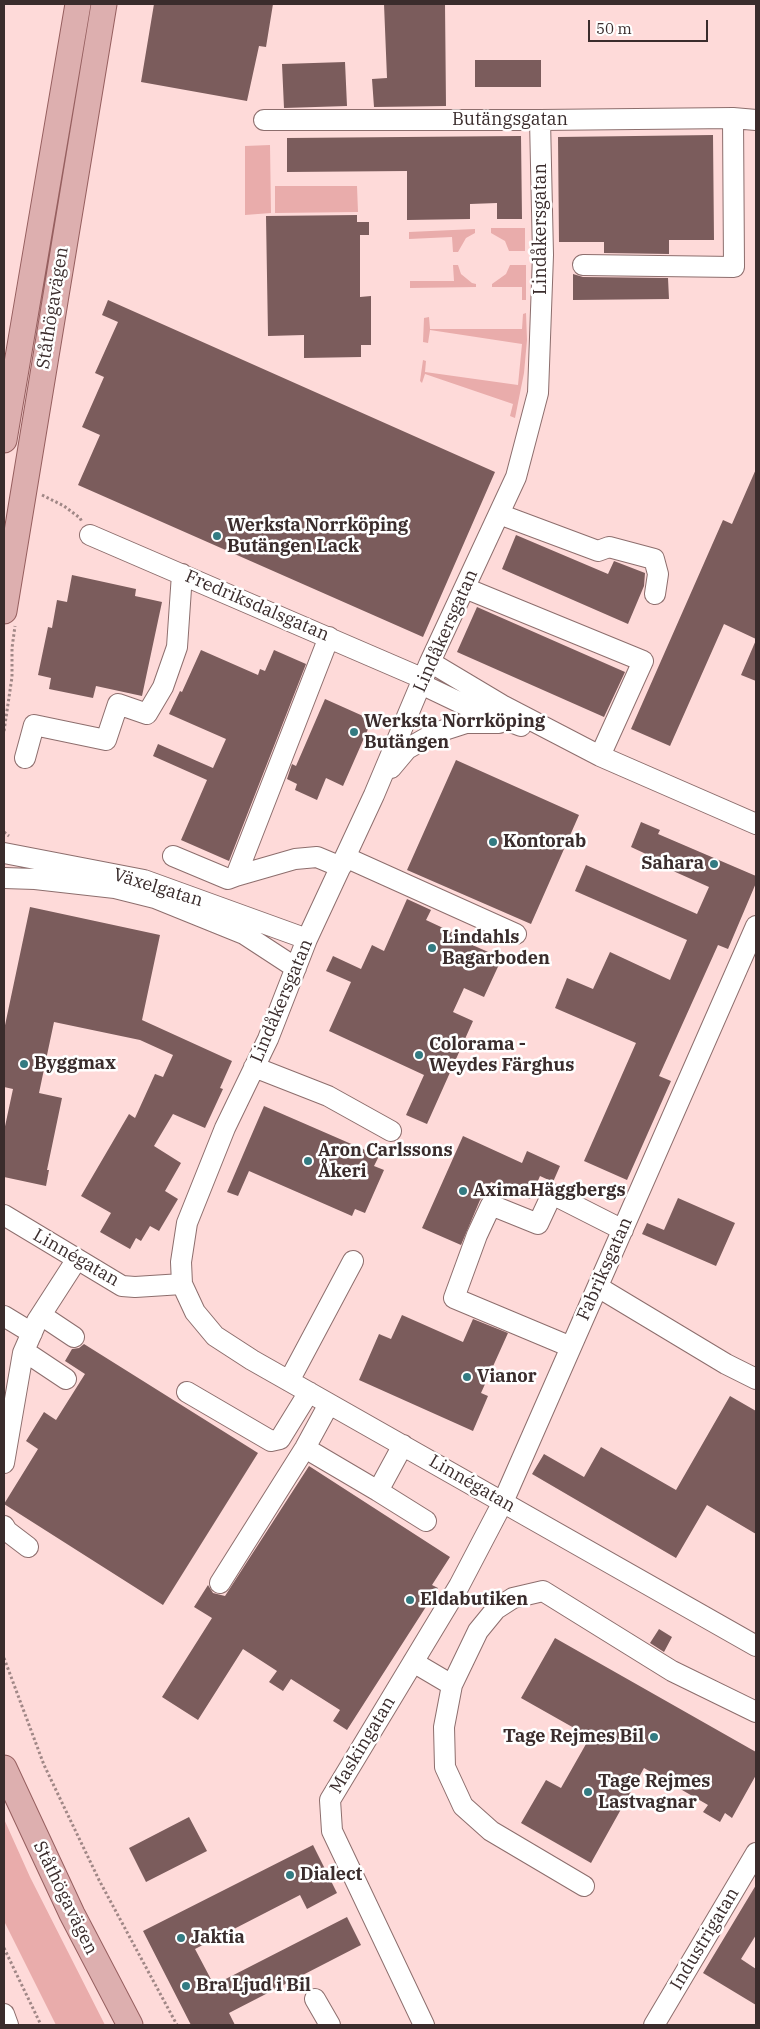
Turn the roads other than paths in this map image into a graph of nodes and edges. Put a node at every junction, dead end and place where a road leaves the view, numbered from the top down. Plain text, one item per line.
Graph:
1 (78, 4) edge
2 (104, 4) edge
3 (733, 118) junction
4 (264, 120) dead end
5 (540, 120) junction
6 (756, 120) edge
7 (583, 265) dead end
8 (4, 440) edge
9 (499, 514) junction
10 (90, 536) road end
11 (182, 574) junction
12 (465, 588) junction
13 (655, 594) dead end
14 (4, 611) edge
15 (329, 637) junction
16 (425, 675) junction
17 (517, 725) junction
18 (600, 756) junction
19 (25, 758) dead end
20 (374, 795) junction
21 (756, 824) edge
22 (4, 853) edge
23 (173, 856) dead end
24 (343, 862) junction
25 (236, 876) junction
26 (4, 878) edge
27 (756, 926) edge
28 (516, 934) dead end
29 (307, 939) junction
30 (296, 968) junction
31 (254, 1067) junction
32 (391, 1131) dead end
33 (4, 1215) edge
34 (622, 1230) junction
35 (76, 1260) junction
36 (352, 1261) dead end
37 (182, 1284) junction
38 (598, 1287) junction
39 (195, 1312) joint
40 (4, 1316) edge
41 (32, 1333) junction
42 (74, 1337) dead end
43 (571, 1347) junction
44 (12, 1367) edge
45 (66, 1379) dead end
46 (756, 1379) edge
47 (288, 1381) junction
48 (187, 1392) dead end
49 (309, 1392) junction
50 (329, 1404) junction
51 (8, 1410) edge
52 (402, 1445) junction
53 (305, 1448) junction
54 (4, 1463) edge
55 (378, 1491) junction
56 (503, 1502) junction
57 (426, 1521) dead end
58 (4, 1526) edge
59 (28, 1547) dead end
60 (220, 1583) dead end
61 (756, 1646) edge
62 (414, 1662) junction
63 (452, 1685) junction
64 (756, 1712) edge
65 (4, 1768) edge
66 (756, 1853) edge
67 (584, 1886) dead end
68 (315, 1999) dead end
69 (4, 2014) edge
70 (417, 2022) edge
71 (8, 2025) edge
72 (130, 2025) edge
73 (330, 2025) edge
74 (654, 2025) edge

1 - 8 main road, Ståthögavägen
2 - 14 main road, Ståthögavägen
3 - 5 street, Butängsgatan
3 - 6 street, Butängsgatan
3 - 7 street
4 - 5 street, Butängsgatan
5 - 9 street, Lindåkersgatan
9 - 12 street, Lindåkersgatan
9 - 13 street
10 - 11 street, Fredriksdalsgatan
11 - 15 street, Fredriksdalsgatan
11 - 19 street
12 - 16 street, Lindåkersgatan
12 - 18 street
15 - 16 street, Fredriksdalsgatan
15 - 25 street
16 - 17 street, Fredriksdalsgatan
16 - 18 street, Fredriksdalsgatan
16 - 20 street, Lindåkersgatan
17 - 18 street, Fredriksdalsgatan
17 - 20 street, Fredriksdalsgatan
18 - 21 street, Fredriksdalsgatan
20 - 24 street, Lindåkersgatan
22 - 29 street, Växelgatan
23 - 25 street
24 - 25 street
24 - 28 street
24 - 29 street, Lindåkersgatan
26 - 30 street, Växelgatan
27 - 34 street, Fabriksgatan
29 - 30 street, Lindåkersgatan
30 - 31 street, Lindåkersgatan
31 - 32 street
31 - 37 street, Lindåkersgatan
33 - 35 street, Linnégatan
34 - 38 street, Fabriksgatan
34 - 43 street
35 - 37 street, Linnégatan
35 - 41 street
36 - 47 street
37 - 39 street, Lindåkersgatan
38 - 43 street, Fabriksgatan
38 - 46 street
39 - 47 street, Linnégatan
40 - 41 street
41 - 42 street
41 - 44 street
41 - 45 street
43 - 56 street, Fabriksgatan
44 - 51 street
47 - 49 street, Linnégatan
48 - 49 street
49 - 50 street, Linnégatan
50 - 52 street, Linnégatan
50 - 53 street
51 - 54 street
52 - 55 street
52 - 56 street, Linnégatan
53 - 55 street
53 - 60 street
55 - 57 street
56 - 61 street, Linnégatan
56 - 62 street, Maskingatan
58 - 59 street
62 - 63 street
62 - 70 street, Maskingatan
63 - 64 street
63 - 67 street
65 - 72 main road, Ståthögavägen
66 - 74 street, Industrigatan
68 - 73 street
69 - 71 street

